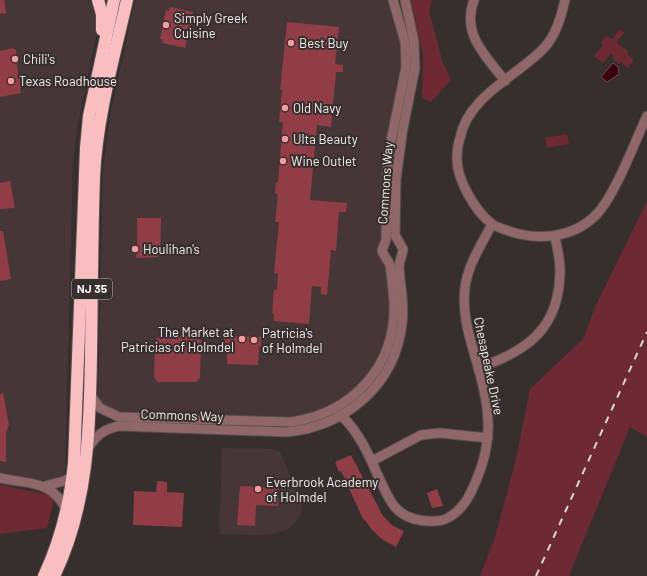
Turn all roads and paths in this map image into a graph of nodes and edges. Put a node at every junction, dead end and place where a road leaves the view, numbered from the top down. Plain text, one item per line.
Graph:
1 (98, 0) edge
2 (114, 0) edge
3 (127, 0) edge
4 (393, 0) edge
5 (405, 0) edge
6 (474, 0) edge
7 (565, 0) edge
8 (98, 71) junction
9 (505, 81) junction
10 (647, 116) edge
11 (492, 224) junction
12 (555, 236) junction
13 (478, 368) junction
14 (90, 394) junction
15 (340, 412) junction
16 (488, 438) junction
17 (88, 448) junction
18 (372, 461) junction
19 (72, 477) junction
20 (0, 478) edge
21 (45, 486) junction
22 (67, 512) junction
23 (44, 576) edge
24 (54, 576) edge

1 - 8 highway
2 - 8 highway, NJ 35
3 - 14 highway, NJ 35
4 - 15 street, Commons Way
5 - 15 street, Commons Way
6 - 9 street
7 - 9 street
8 - 19 highway, NJ 35
9 - 11 street
10 - 12 street
11 - 12 street
11 - 13 street, Chesapeake Drive
12 - 13 street
13 - 16 street, Chesapeake Drive
14 - 15 street, Commons Way
14 - 17 highway, NJ 35
15 - 17 street, Commons Way
15 - 18 street, Chesapeake Drive
16 - 18 street
16 - 18 street, Chesapeake Drive
17 - 24 highway, NJ 35
19 - 21 street
19 - 22 highway, NJ 35
20 - 21 street
21 - 22 street
22 - 23 highway, NJ 35

